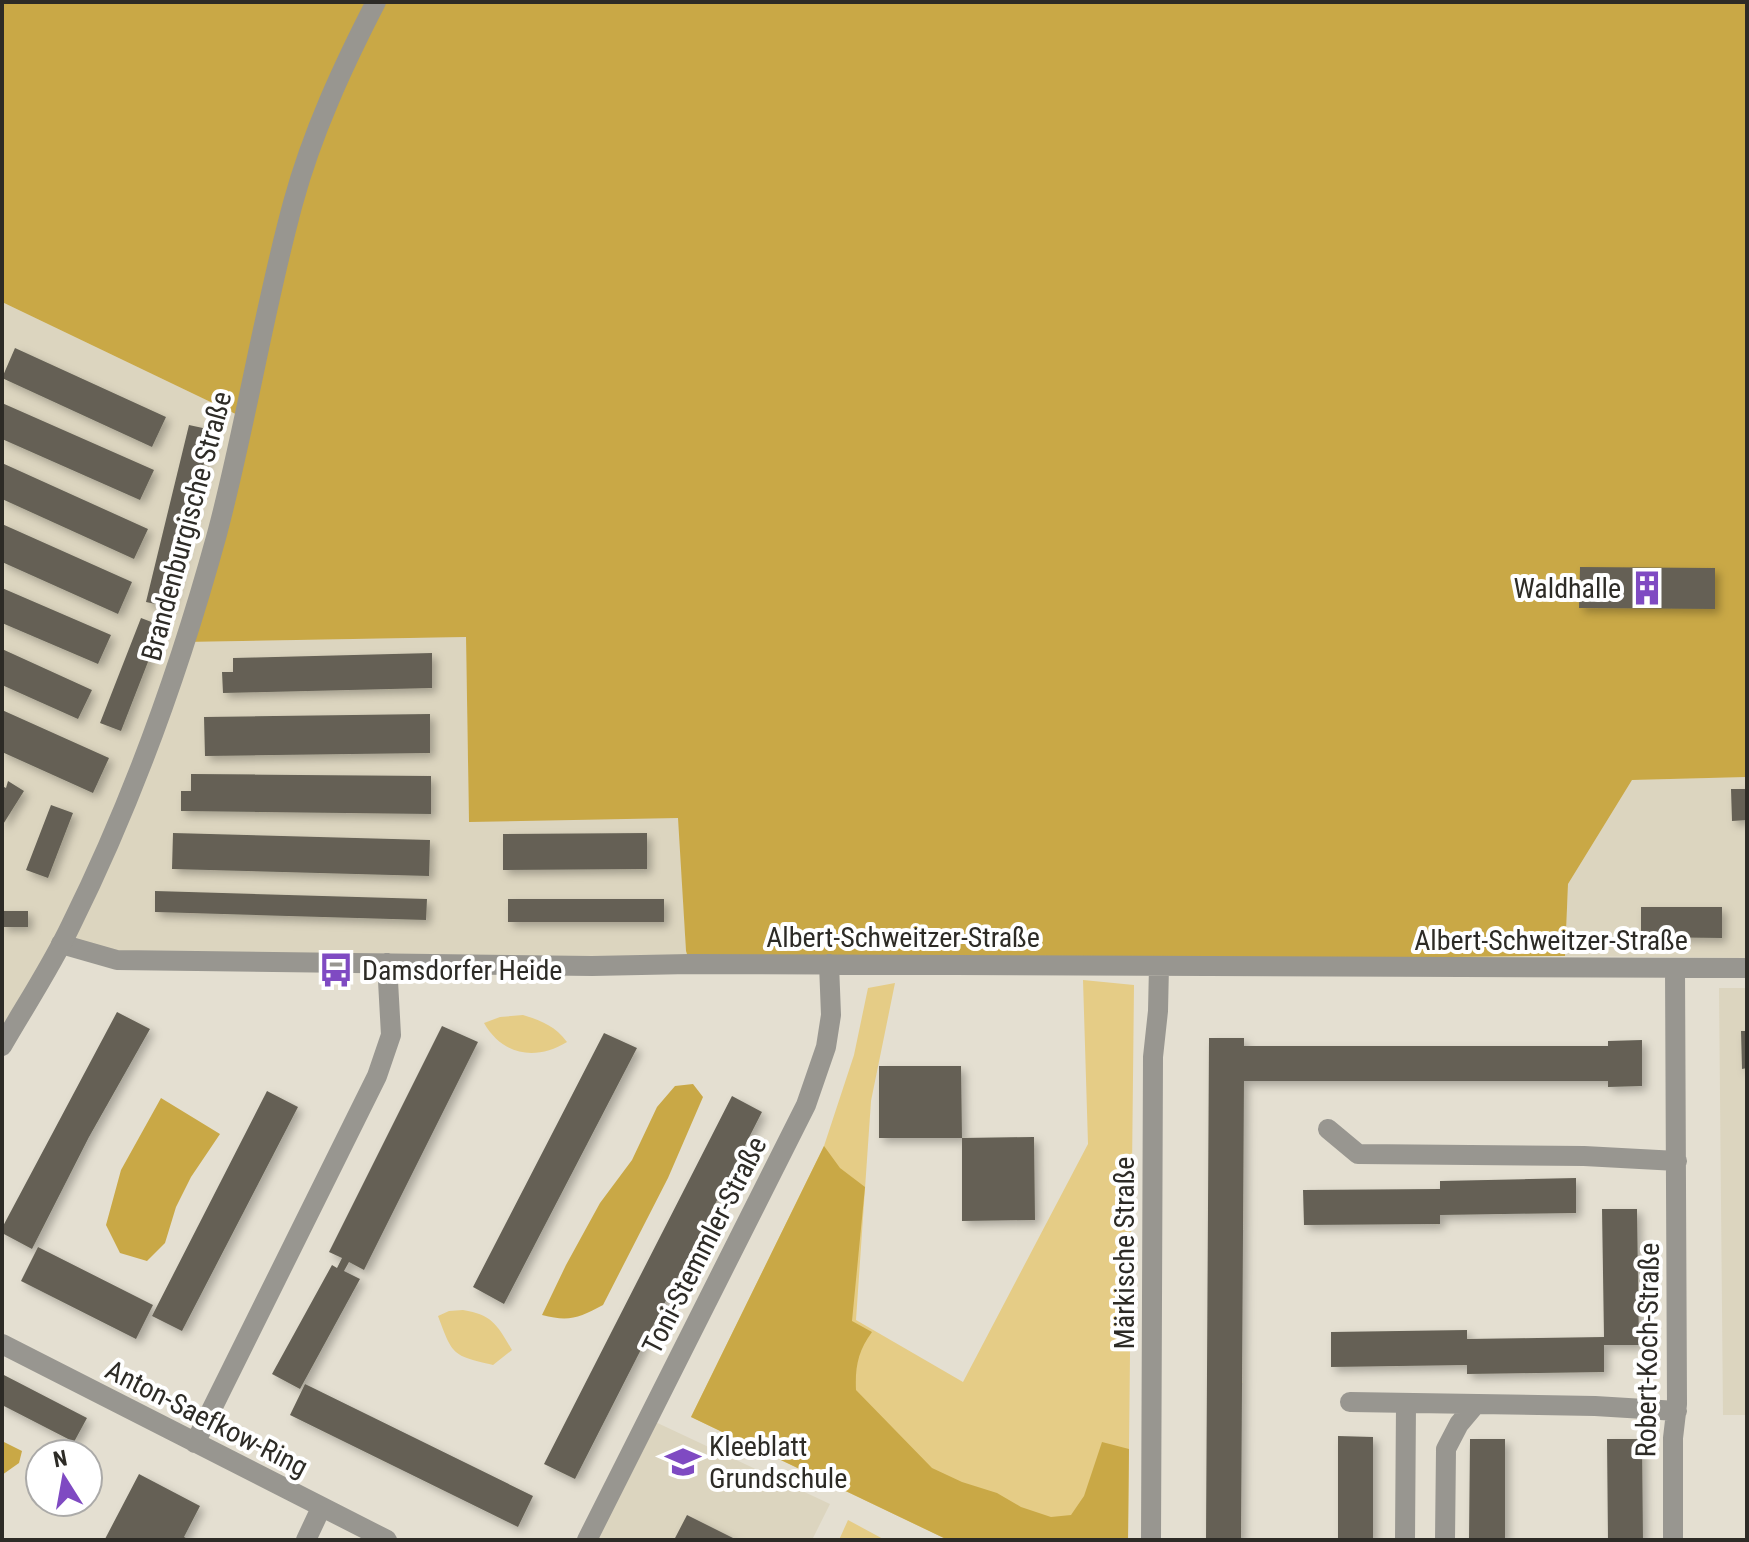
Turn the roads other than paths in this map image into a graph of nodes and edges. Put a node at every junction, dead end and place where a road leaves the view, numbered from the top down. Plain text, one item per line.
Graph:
1 (376, 2) edge
2 (61, 944) junction
3 (387, 963) junction
4 (829, 964) junction
5 (1159, 966) junction
6 (1675, 968) junction
7 (1747, 968) edge
8 (2, 1046) edge
9 (1328, 1129) dead end
10 (1677, 1161) junction
11 (2, 1344) edge
12 (1350, 1402) dead end
13 (1406, 1405) junction
14 (1475, 1405) junction
15 (1677, 1411) junction
16 (195, 1443) junction
17 (321, 1508) junction
18 (306, 1540) edge
19 (387, 1540) edge
20 (587, 1540) edge
21 (1151, 1540) edge
22 (1405, 1540) edge
23 (1445, 1540) edge
24 (1673, 1540) edge

1 - 2 street, Brandenburgische Straße
2 - 3 street, Albert-Schweitzer-Straße
2 - 8 street, Brandenburgische Straße
3 - 4 street, Albert-Schweitzer-Straße
3 - 16 street
4 - 5 street, Albert-Schweitzer-Straße
4 - 20 street, Toni-Stemmler-Straße
5 - 6 street, Albert-Schweitzer-Straße
5 - 21 street, Märkische Straße
6 - 7 street, Albert-Schweitzer-Straße
6 - 10 street, Robert-Koch-Straße
9 - 10 street
10 - 15 street, Robert-Koch-Straße
11 - 16 street, Anton-Saefkow-Ring
12 - 13 street
13 - 14 street
13 - 22 street
14 - 15 street
14 - 23 street
15 - 24 street, Robert-Koch-Straße
16 - 17 street, Anton-Saefkow-Ring
17 - 18 street
17 - 19 street, Anton-Saefkow-Ring

